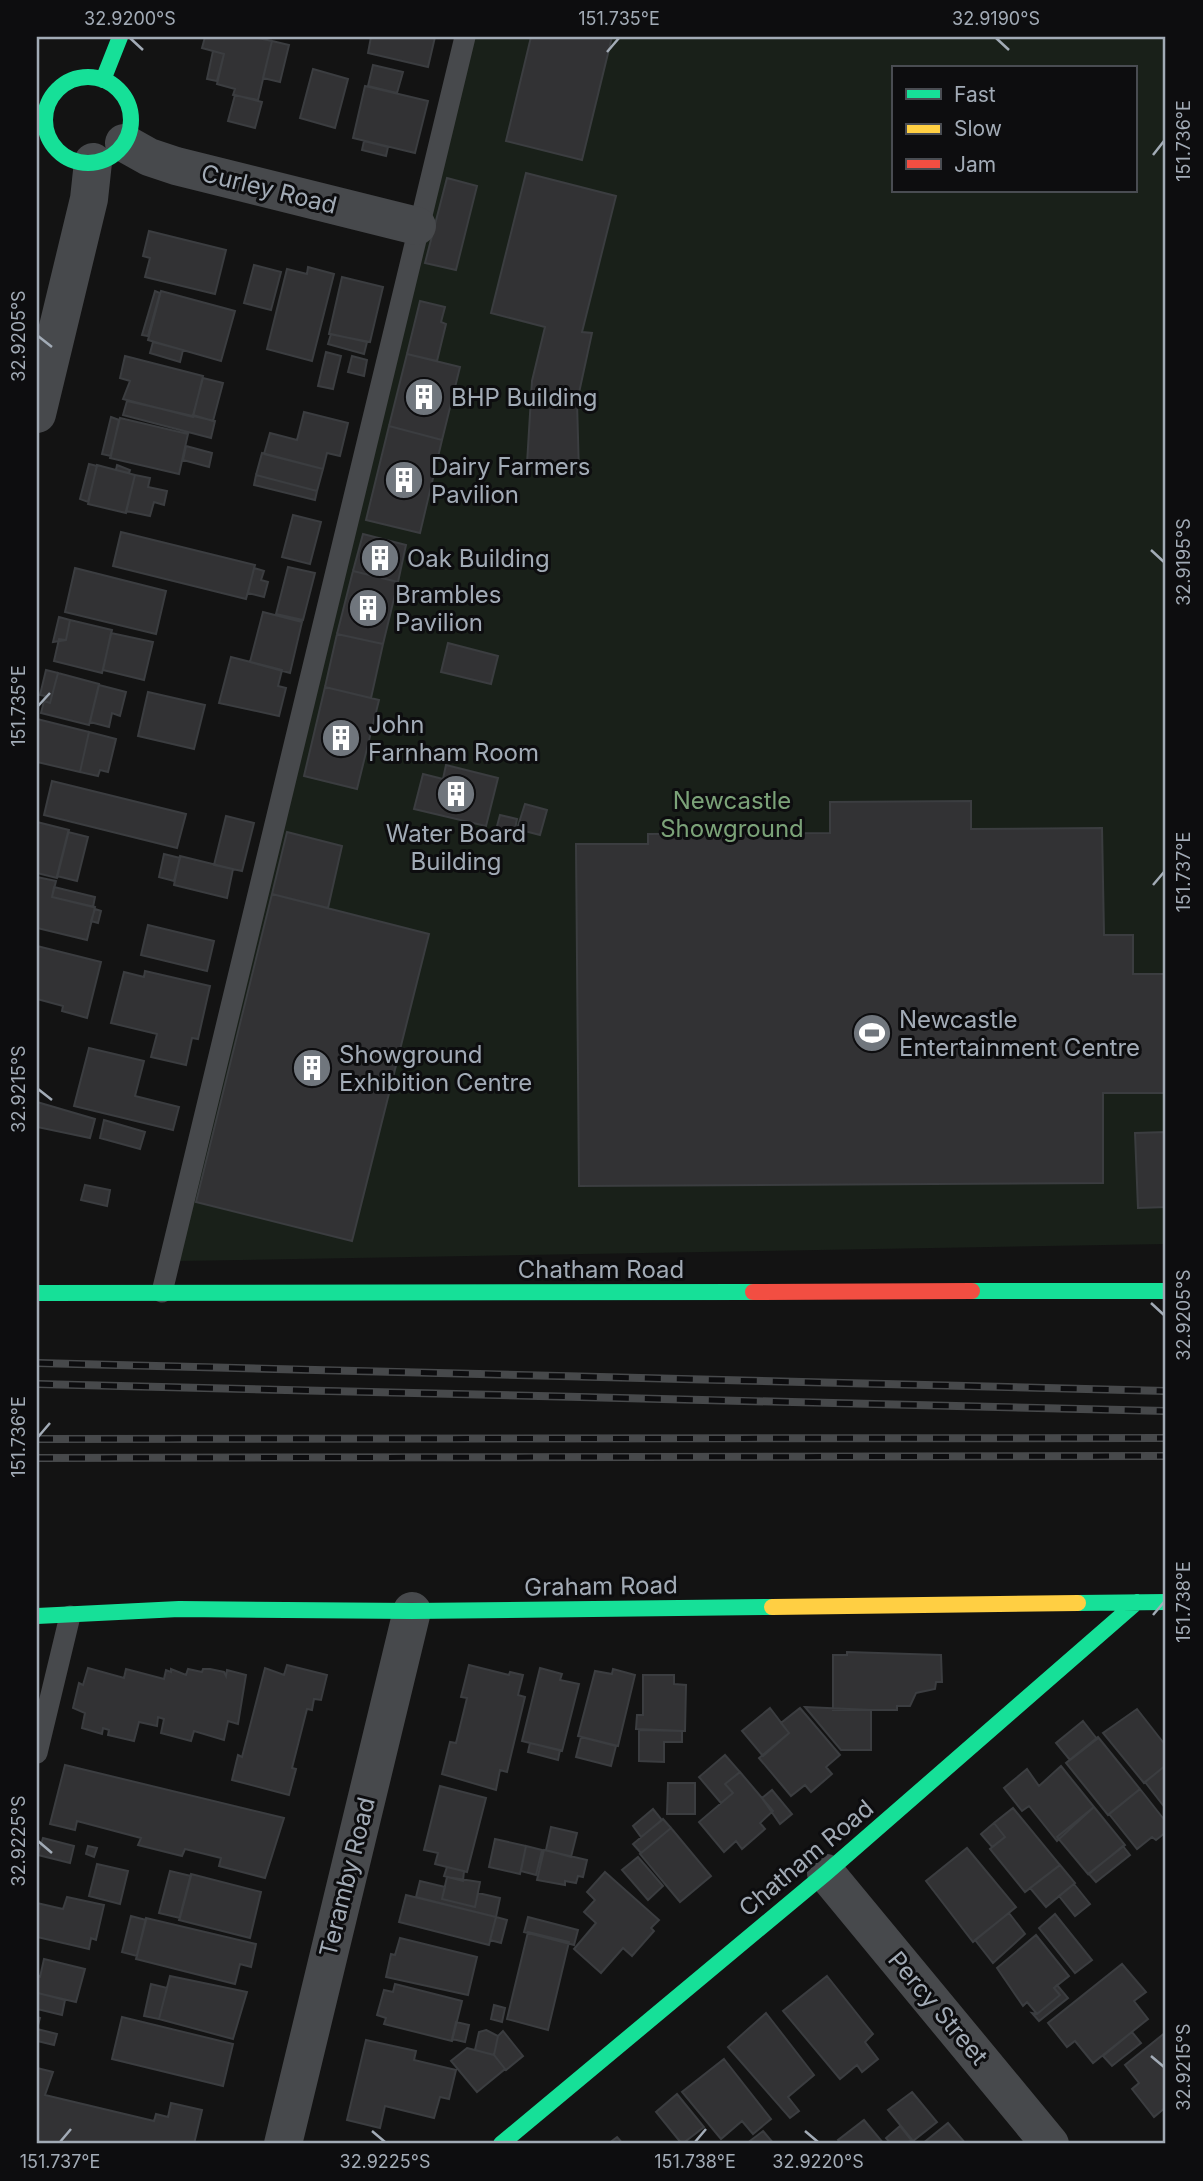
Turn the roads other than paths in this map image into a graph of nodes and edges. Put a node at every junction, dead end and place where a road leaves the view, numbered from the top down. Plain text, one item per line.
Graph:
1 (120, 37) edge
2 (464, 37) edge
3 (103, 80) junction
4 (41, 123) edge
5 (108, 153) junction
6 (417, 226) junction
7 (37, 414) edge
8 (1166, 1291) edge
9 (162, 1292) junction
10 (37, 1293) edge
11 (1137, 1602) junction
12 (1166, 1602) edge
13 (412, 1611) junction
14 (37, 1616) edge
15 (70, 1616) junction
16 (37, 1753) edge
17 (826, 1872) junction
18 (283, 2144) edge
19 (501, 2144) edge
20 (1050, 2144) edge

1 - 3 street
2 - 6 lane
3 - 4 street
3 - 5 street
4 - 5 street
5 - 6 street, Curley Road
5 - 7 street
6 - 9 lane
8 - 9 street, Chatham Road
9 - 10 street, Chatham Road
11 - 12 street, Graham Road
11 - 13 street, Graham Road
11 - 17 street, Chatham Road
13 - 15 street, Graham Road
13 - 18 street, Teramby Road
14 - 15 street, Graham Road
15 - 16 lane
17 - 19 street, Chatham Road
17 - 20 street, Percy Street

